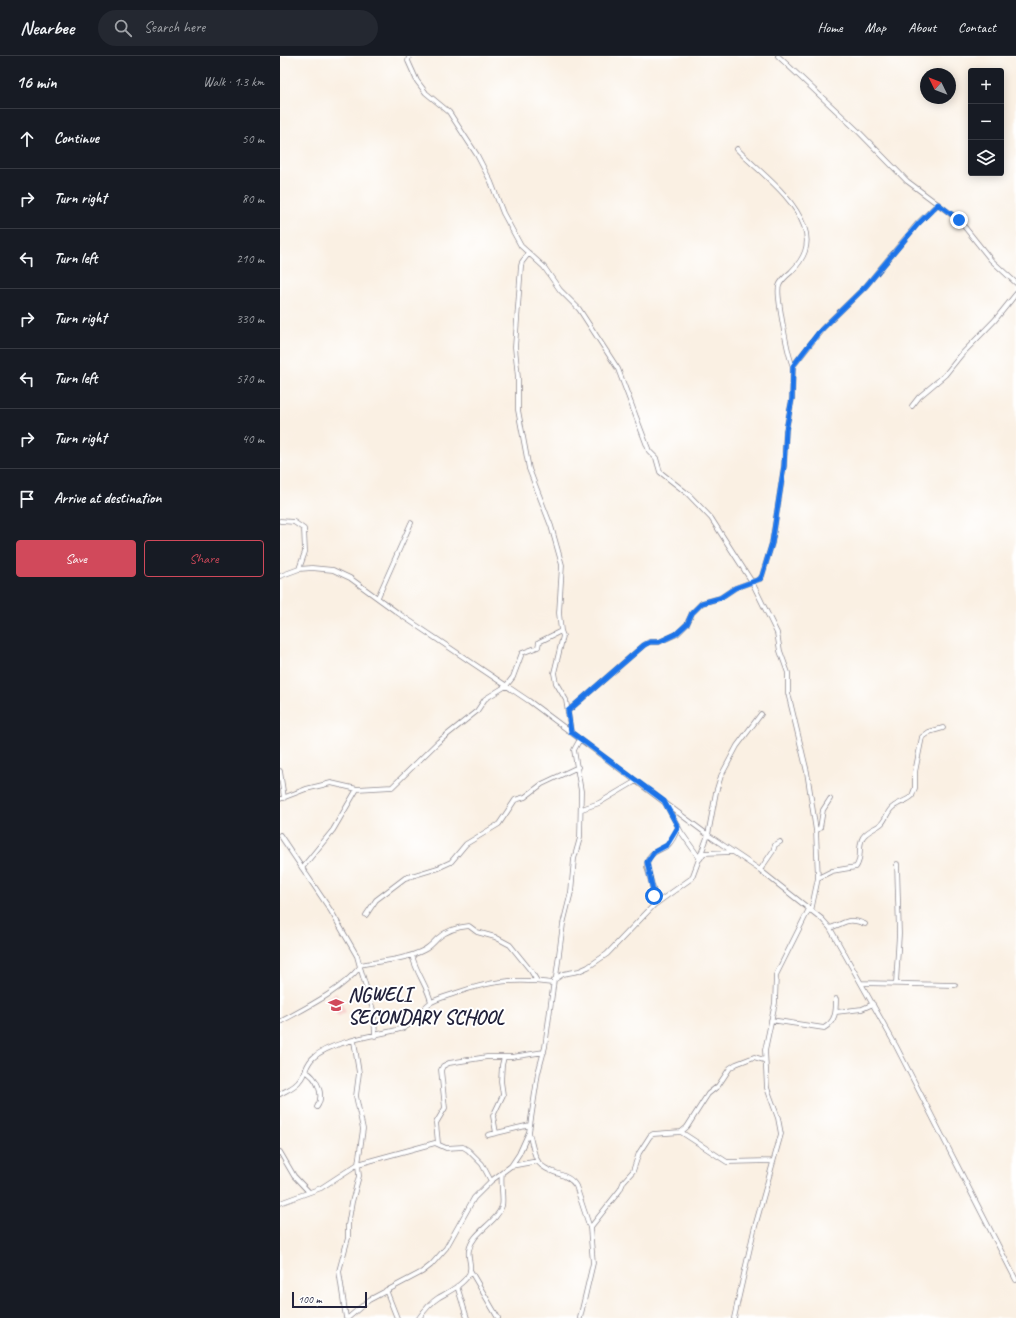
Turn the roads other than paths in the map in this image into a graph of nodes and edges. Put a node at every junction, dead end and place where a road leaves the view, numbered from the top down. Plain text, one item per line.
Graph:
1 (409, 56) edge
2 (778, 56) edge
3 (737, 148) dead end
4 (938, 204) junction
5 (529, 254) junction
6 (1016, 283) edge
7 (1016, 294) edge
8 (793, 366) junction
9 (912, 406) dead end
10 (280, 521) edge
11 (411, 523) dead end
12 (299, 569) junction
13 (280, 576) edge
14 (752, 582) junction
15 (378, 597) junction
16 (561, 631) junction
17 (506, 686) junction
18 (568, 711) junction
19 (761, 714) dead end
20 (943, 728) dead end
21 (571, 732) junction
22 (580, 739) junction
23 (578, 767) junction
24 (280, 771) edge
25 (636, 781) junction
26 (357, 789) junction
27 (282, 798) edge
28 (830, 799) dead end
29 (664, 801) junction
30 (582, 809) junction
31 (678, 827) junction
32 (816, 831) junction
33 (280, 835) edge
34 (708, 835) junction
35 (780, 842) dead end
36 (733, 852) junction
37 (700, 859) junction
38 (897, 864) dead end
39 (302, 868) junction
40 (760, 870) junction
41 (818, 878) junction
42 (657, 903) junction
43 (810, 910) junction
44 (366, 915) dead end
45 (865, 924) dead end
46 (830, 928) junction
47 (412, 955) junction
48 (360, 966) junction
49 (556, 977) junction
50 (537, 981) junction
51 (552, 983) junction
52 (860, 983) junction
53 (896, 983) junction
54 (955, 985) dead end
55 (836, 999) dead end
56 (431, 1002) junction
57 (873, 1004) junction
58 (836, 1012) junction
59 (771, 1020) junction
60 (280, 1022) edge
61 (375, 1036) junction
62 (354, 1041) junction
63 (544, 1052) junction
64 (504, 1057) junction
65 (764, 1060) junction
66 (305, 1071) junction
67 (280, 1094) edge
68 (317, 1108) dead end
69 (530, 1125) junction
70 (529, 1132) junction
71 (681, 1132) junction
72 (496, 1133) junction
73 (488, 1136) dead end
74 (438, 1143) junction
75 (280, 1152) edge
76 (538, 1161) junction
77 (772, 1161) junction
78 (358, 1164) junction
79 (511, 1166) junction
80 (502, 1172) junction
81 (491, 1181) junction
82 (309, 1192) junction
83 (280, 1203) edge
84 (590, 1228) junction
85 (470, 1270) junction
86 (1016, 1280) edge
87 (457, 1286) junction
88 (386, 1290) junction
89 (347, 1318) edge
90 (397, 1318) edge
91 (419, 1318) edge
92 (467, 1318) edge
93 (498, 1318) edge
94 (580, 1318) edge
95 (734, 1318) edge

1 - 5 street
2 - 4 street
3 - 8 street
4 - 6 street
4 - 8 street
5 - 14 street
5 - 16 street
7 - 9 street
8 - 14 street
10 - 12 street
11 - 15 street
12 - 13 street
12 - 15 street
14 - 18 street
14 - 32 street
15 - 17 street
16 - 17 street
16 - 18 street
17 - 21 street
17 - 26 street
18 - 21 street
19 - 34 street
20 - 41 street
21 - 22 street
22 - 23 street
22 - 25 street
23 - 30 street
23 - 44 street
24 - 27 street
25 - 29 street
25 - 30 street
26 - 27 street
26 - 39 street
28 - 32 street
29 - 31 street
29 - 34 street
30 - 49 street
31 - 37 street
31 - 42 street
32 - 41 street
33 - 39 street
34 - 36 street
34 - 37 street
35 - 40 street
36 - 37 street
36 - 40 street
37 - 42 street
38 - 53 street
39 - 48 street
40 - 43 street
41 - 43 street
42 - 49 street
43 - 46 street
43 - 59 street
45 - 46 street
46 - 52 street
47 - 48 street
47 - 50 street
47 - 56 street
48 - 60 street
48 - 61 street
49 - 51 street
50 - 51 street
50 - 56 street
51 - 63 street
52 - 53 street
52 - 57 street
53 - 54 street
55 - 58 street
56 - 61 street
57 - 58 street
57 - 86 street
58 - 59 street
59 - 65 street
61 - 62 street
62 - 66 street
62 - 78 street
63 - 64 street
63 - 69 street
64 - 72 street
64 - 74 street
65 - 71 street
65 - 77 street
66 - 67 street
66 - 68 street
69 - 70 street
69 - 72 street
70 - 76 street
70 - 79 street
71 - 77 street
71 - 84 street
72 - 73 street
74 - 78 street
74 - 81 street
75 - 82 street
76 - 79 street
76 - 84 street
77 - 95 street
78 - 82 street
78 - 89 street
79 - 80 street
80 - 81 street
80 - 85 street
81 - 88 street
82 - 83 street
84 - 94 street
85 - 87 street
85 - 93 street
87 - 91 street
87 - 92 street
88 - 89 street
88 - 90 street

